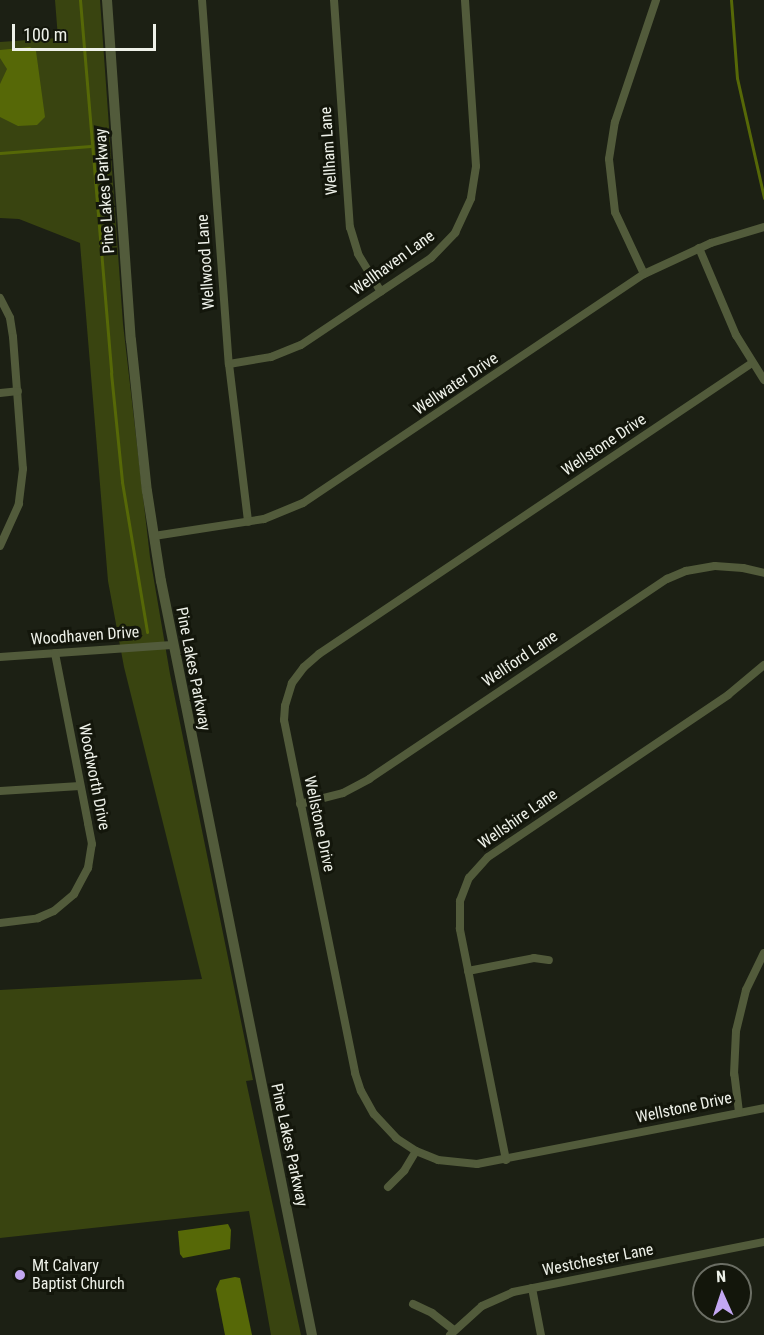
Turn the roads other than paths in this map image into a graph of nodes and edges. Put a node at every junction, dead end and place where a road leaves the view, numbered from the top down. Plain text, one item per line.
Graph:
1 (107, 0) edge
2 (202, 0) edge
3 (334, 0) edge
4 (465, 0) edge
5 (656, 0) edge
6 (764, 227) edge
7 (699, 248) junction
8 (644, 274) junction
9 (381, 292) junction
10 (0, 298) edge
11 (229, 363) junction
12 (752, 363) junction
13 (764, 380) edge
14 (18, 391) junction
15 (0, 393) edge
16 (248, 522) junction
17 (154, 536) junction
18 (0, 546) edge
19 (764, 573) edge
20 (172, 645) junction
21 (55, 653) junction
22 (0, 657) edge
23 (764, 665) edge
24 (80, 786) junction
25 (0, 791) edge
26 (300, 804) junction
27 (0, 923) edge
28 (764, 953) edge
29 (549, 960) dead end
30 (468, 971) junction
31 (764, 1108) edge
32 (739, 1112) junction
33 (416, 1151) junction
34 (506, 1160) junction
35 (388, 1187) dead end
36 (764, 1242) edge
37 (531, 1288) junction
38 (413, 1304) dead end
39 (452, 1333) edge
40 (312, 1335) edge
41 (541, 1335) edge

1 - 17 street, Pine Lakes Parkway
2 - 11 street, Wellwood Lane
3 - 9 street, Wellham Lane
4 - 9 street, Wellhaven Lane
5 - 8 street
6 - 7 street, Wellwater Drive
7 - 8 street, Wellwater Drive
7 - 12 street
8 - 16 street, Wellwater Drive
9 - 11 street, Wellhaven Lane
10 - 14 street
11 - 16 street, Wellwood Lane
12 - 13 street
12 - 26 street, Wellstone Drive
14 - 15 street
14 - 18 street
16 - 17 street, Wellwater Drive
17 - 20 street, Pine Lakes Parkway
19 - 26 street, Wellford Lane
20 - 21 street, Woodhaven Drive
20 - 40 street, Pine Lakes Parkway
21 - 22 street, Woodhaven Drive
21 - 24 street, Woodworth Drive
23 - 30 street, Wellshire Lane
24 - 25 street
24 - 27 street, Woodworth Drive
26 - 33 street, Wellstone Drive
28 - 32 street
29 - 30 street
30 - 34 street, Wellshire Lane
31 - 32 street, Wellstone Drive
32 - 34 street, Wellstone Drive
33 - 34 street, Wellstone Drive
33 - 35 street
36 - 37 street, Westchester Lane
37 - 39 street, Westchester Lane
37 - 41 street
38 - 39 street

